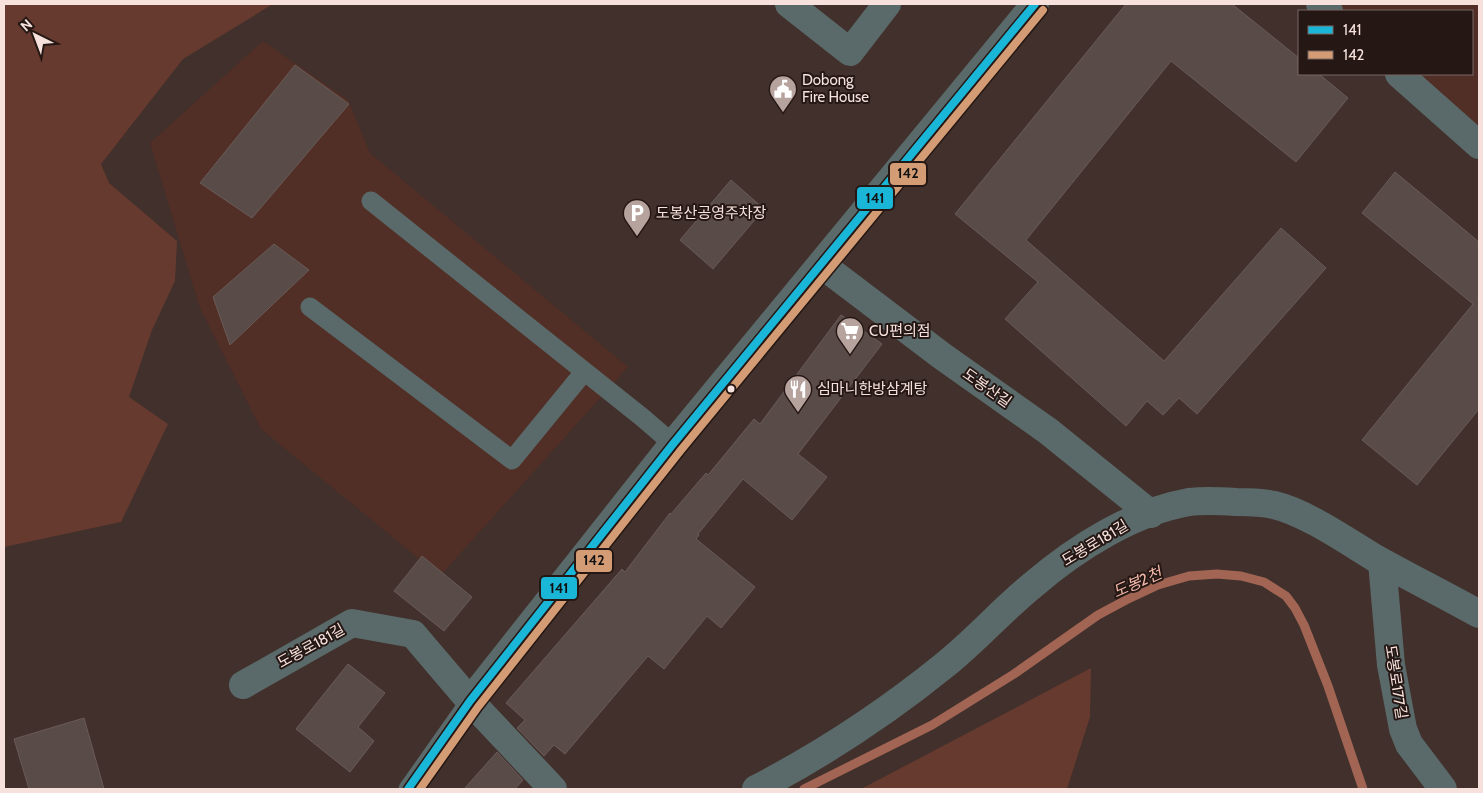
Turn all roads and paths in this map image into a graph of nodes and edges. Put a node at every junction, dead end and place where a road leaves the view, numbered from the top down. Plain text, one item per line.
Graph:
1 (789, 4) edge
2 (887, 4) edge
3 (1035, 4) edge
4 (1400, 75) edge
5 (1479, 145) edge
6 (371, 201) dead end
7 (822, 265) junction
8 (310, 307) dead end
9 (584, 372) junction
10 (673, 444) junction
11 (1151, 514) junction
12 (1382, 562) junction
13 (1479, 614) edge
14 (243, 685) dead end
15 (470, 701) junction
16 (408, 789) edge
17 (553, 789) edge
18 (756, 789) edge
19 (1443, 789) edge

1 - 2 street
3 - 7 street
4 - 5 street
6 - 9 lane
7 - 10 street
7 - 11 street, 도봉산길
8 - 9 lane
9 - 10 lane
10 - 15 street
11 - 12 street, 도봉로181길
11 - 18 street, 도봉로181길
12 - 13 street, 도봉로181길
12 - 19 street, 도봉로177길
14 - 15 street, 도봉로181길
15 - 16 lane
15 - 17 street, 도봉로181길

